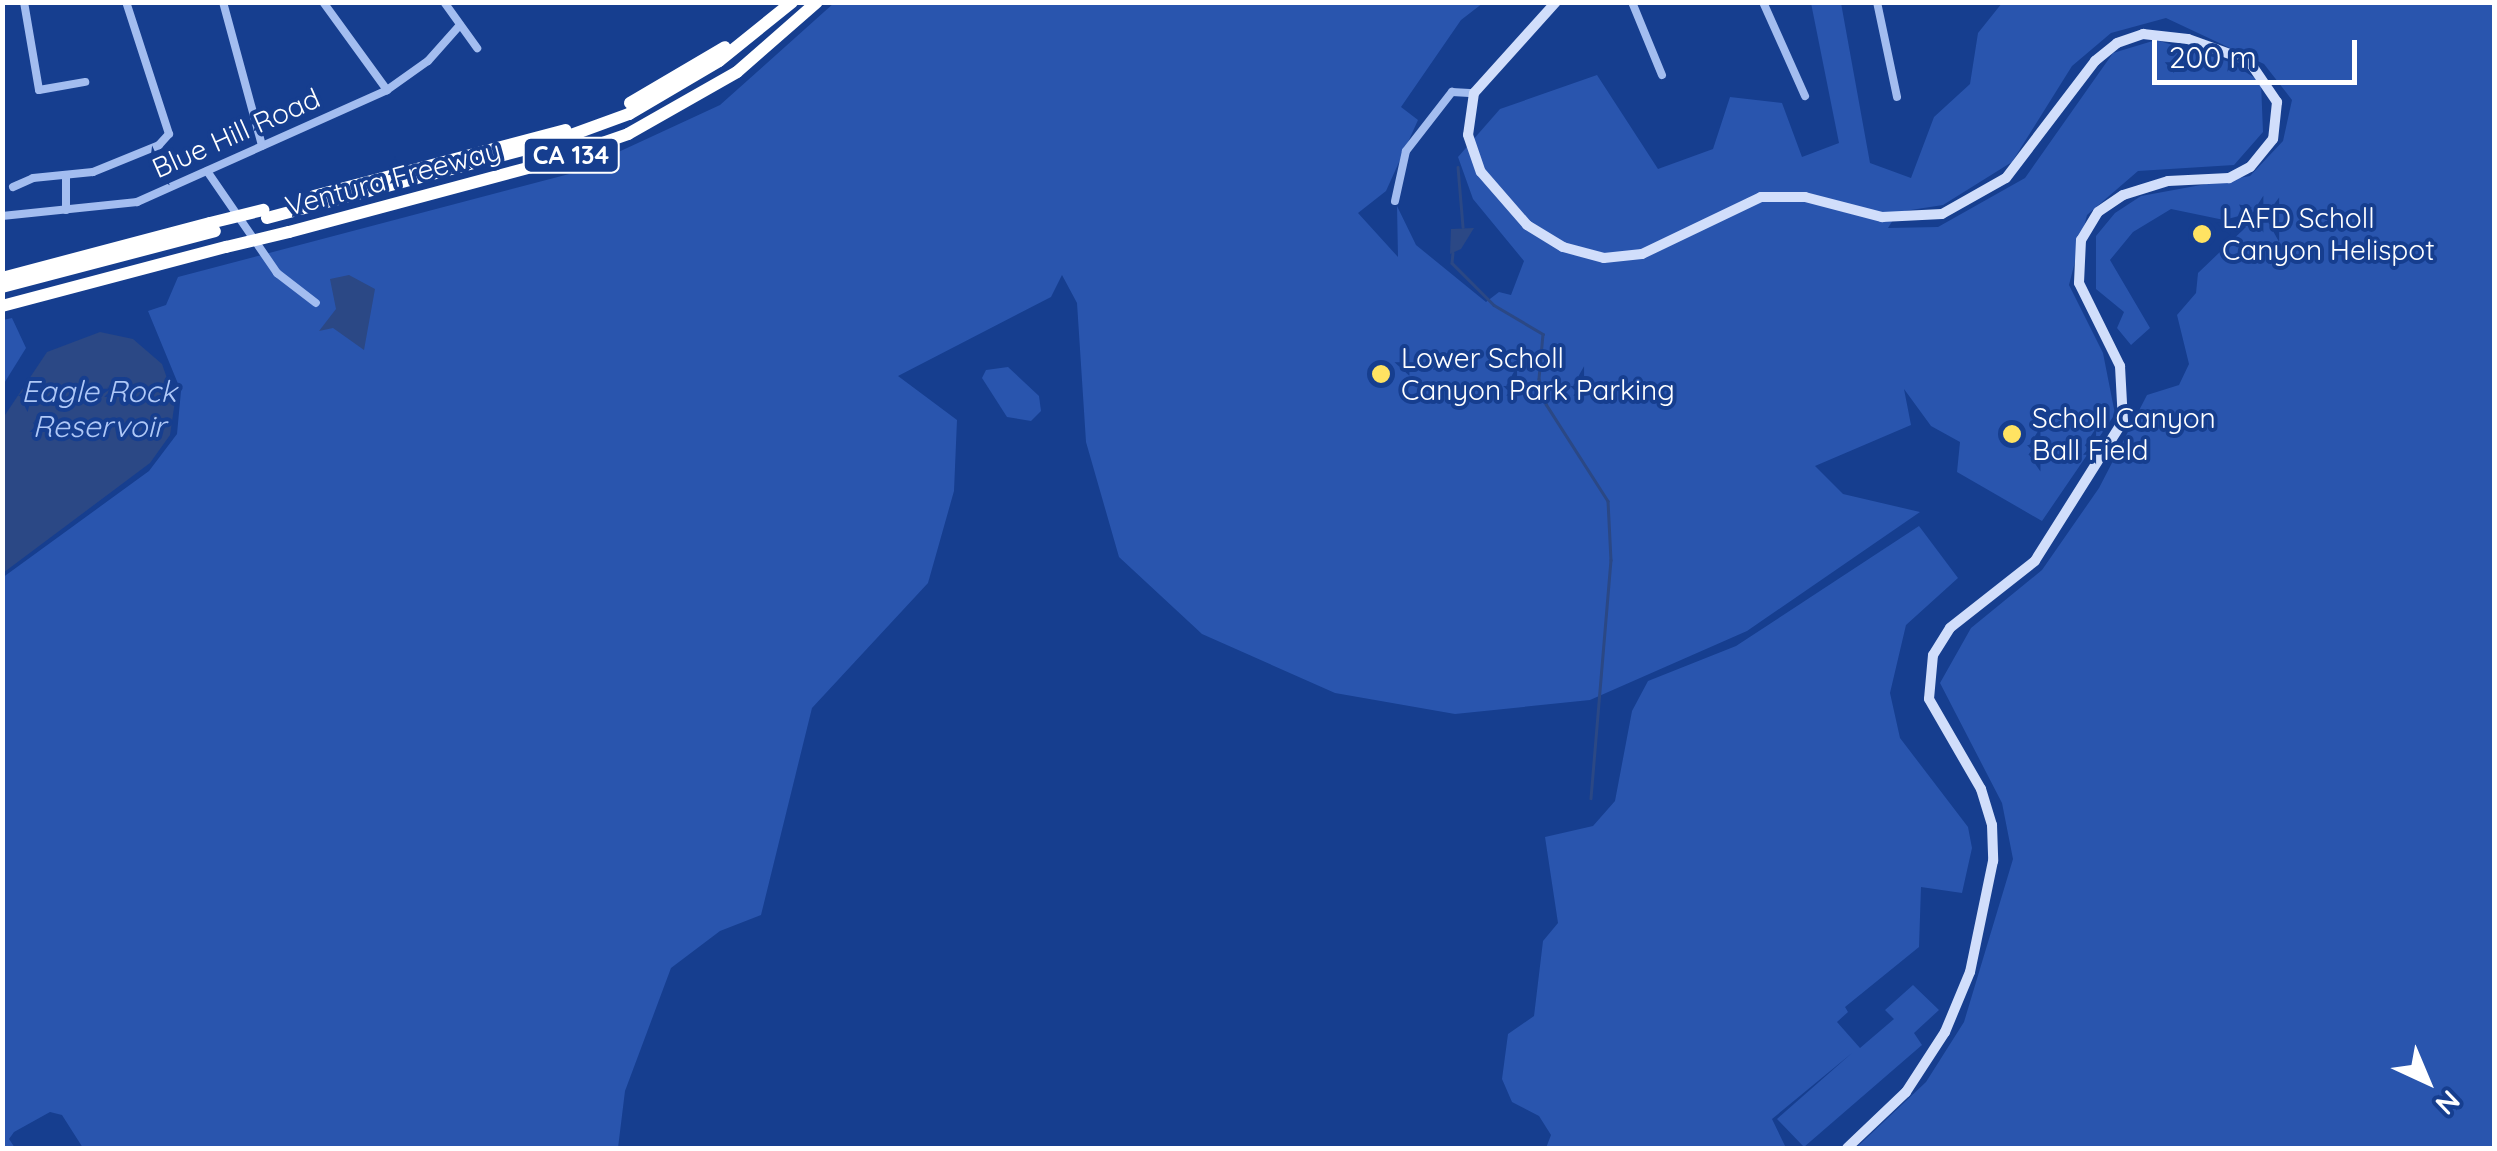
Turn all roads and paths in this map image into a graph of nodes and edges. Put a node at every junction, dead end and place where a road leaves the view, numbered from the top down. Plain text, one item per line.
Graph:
1 (24, 2) edge
2 (126, 2) edge
3 (223, 2) edge
4 (322, 2) edge
5 (444, 2) edge
6 (782, 2) edge
7 (792, 2) edge
8 (808, 2) edge
9 (818, 2) edge
10 (1556, 2) edge
11 (1632, 2) edge
12 (1763, 2) edge
13 (1876, 2) edge
14 (460, 24) junction
15 (477, 48) dead end
16 (1662, 75) dead end
17 (85, 82) dead end
18 (386, 90) junction
19 (1474, 93) junction
20 (1805, 96) dead end
21 (1897, 97) dead end
22 (262, 146) junction
23 (207, 171) junction
24 (66, 177) junction
25 (13, 187) dead end
26 (1395, 201) dead end
27 (66, 210) junction
28 (265, 214) junction
29 (2, 216) edge
30 (288, 228) junction
31 (219, 236) junction
32 (158, 252) junction
33 (84, 261) junction
34 (2, 278) edge
35 (2, 287) edge
36 (2, 302) edge
37 (316, 303) dead end
38 (1847, 1148) edge

1 - 17 street
2 - 24 street
3 - 22 street
4 - 18 street
5 - 14 street
6 - 28 highway, Ventura Freeway / CA 134
7 - 28 highway
8 - 30 highway
9 - 30 highway, Ventura Freeway / CA 134
10 - 19 street
11 - 16 street
12 - 20 street
13 - 21 street
14 - 15 street
14 - 18 street, Blue Hill Road
18 - 22 street, Blue Hill Road
19 - 26 street
19 - 38 street
22 - 23 street, Blue Hill Road
23 - 27 street, Blue Hill Road
23 - 37 street
24 - 25 street
24 - 27 street
27 - 29 street, Blue Hill Road
28 - 31 highway, Ventura Freeway / CA 134, bridge
30 - 31 highway, Ventura Freeway / CA 134, bridge
31 - 32 highway, Ventura Freeway / CA 134
31 - 32 highway, Ventura Freeway / CA 134
32 - 33 highway, Ventura Freeway / CA 134
32 - 36 highway, Ventura Freeway / CA 134
33 - 34 highway, Ventura Freeway / CA 134
33 - 35 highway

